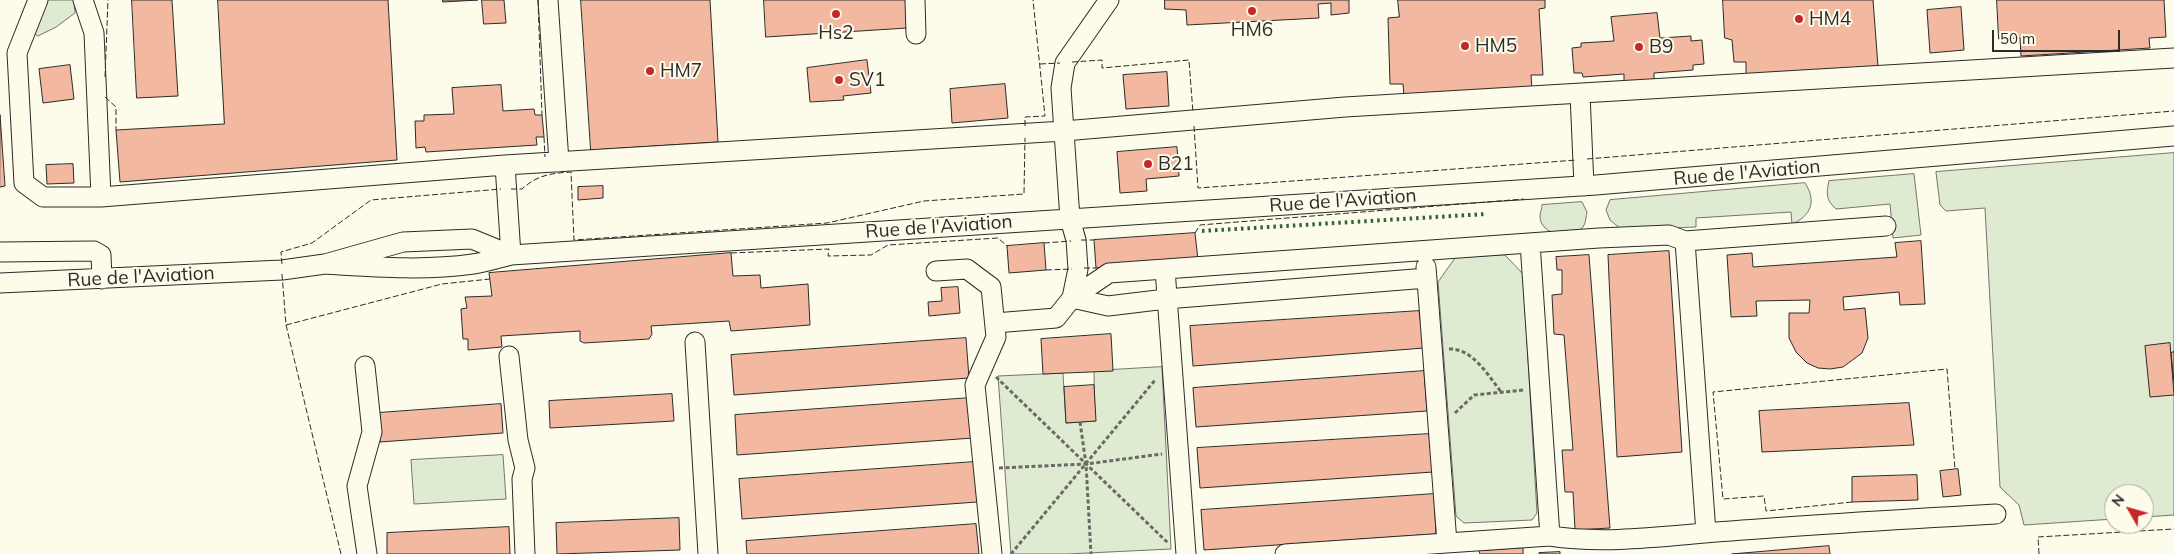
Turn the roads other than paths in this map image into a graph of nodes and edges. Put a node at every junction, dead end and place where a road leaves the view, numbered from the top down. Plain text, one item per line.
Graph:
1 (38, 0) edge
2 (83, 0) edge
3 (548, 0) edge
4 (915, 0) edge
5 (1109, 0) edge
6 (916, 34) dead end
7 (2174, 58) edge
8 (1580, 94) junction
9 (1064, 131) junction
10 (2174, 136) edge
11 (559, 162) junction
12 (505, 165) junction
13 (1584, 186) junction
14 (101, 197) junction
15 (1070, 219) junction
16 (1886, 226) dead end
17 (1684, 241) junction
18 (1530, 243) junction
19 (1426, 251) junction
20 (0, 252) edge
21 (511, 254) junction
22 (325, 264) junction
23 (1165, 269) junction
24 (936, 271) dead end
25 (1427, 278) junction
26 (102, 279) junction
27 (0, 283) edge
28 (1072, 298) junction
29 (1166, 299) junction
30 (995, 322) junction
31 (695, 342) dead end
32 (509, 356) dead end
33 (365, 366) dead end
34 (1996, 514) dead end
35 (1706, 533) junction
36 (1550, 536) junction
37 (1447, 543) junction
38 (1179, 551) edge
39 (366, 554) edge
40 (525, 554) edge
41 (708, 554) edge
42 (992, 554) edge
43 (1285, 554) edge

1 - 14 street
2 - 14 street
3 - 11 street
4 - 6 street
5 - 9 street
7 - 8 street
8 - 9 street
8 - 13 street
9 - 11 street
9 - 15 street
10 - 13 street, Rue de l'Aviation
11 - 12 street
12 - 14 street
12 - 21 street
13 - 15 street, Rue de l'Aviation
15 - 21 street, Rue de l'Aviation
15 - 28 street
16 - 17 street
17 - 18 street
17 - 35 street
18 - 19 street
18 - 36 street
19 - 23 street
19 - 25 street
20 - 26 street
21 - 22 street, Rue de l'Aviation
21 - 22 street, Rue de l'Aviation
22 - 26 street, Rue de l'Aviation
23 - 28 street
23 - 29 street
24 - 30 street
25 - 29 street
25 - 37 street
26 - 27 street, Rue de l'Aviation
28 - 29 street
28 - 30 street
29 - 38 street
30 - 42 street
31 - 41 street
32 - 40 street
33 - 39 street
34 - 35 street
35 - 36 street
36 - 37 street
37 - 43 street

